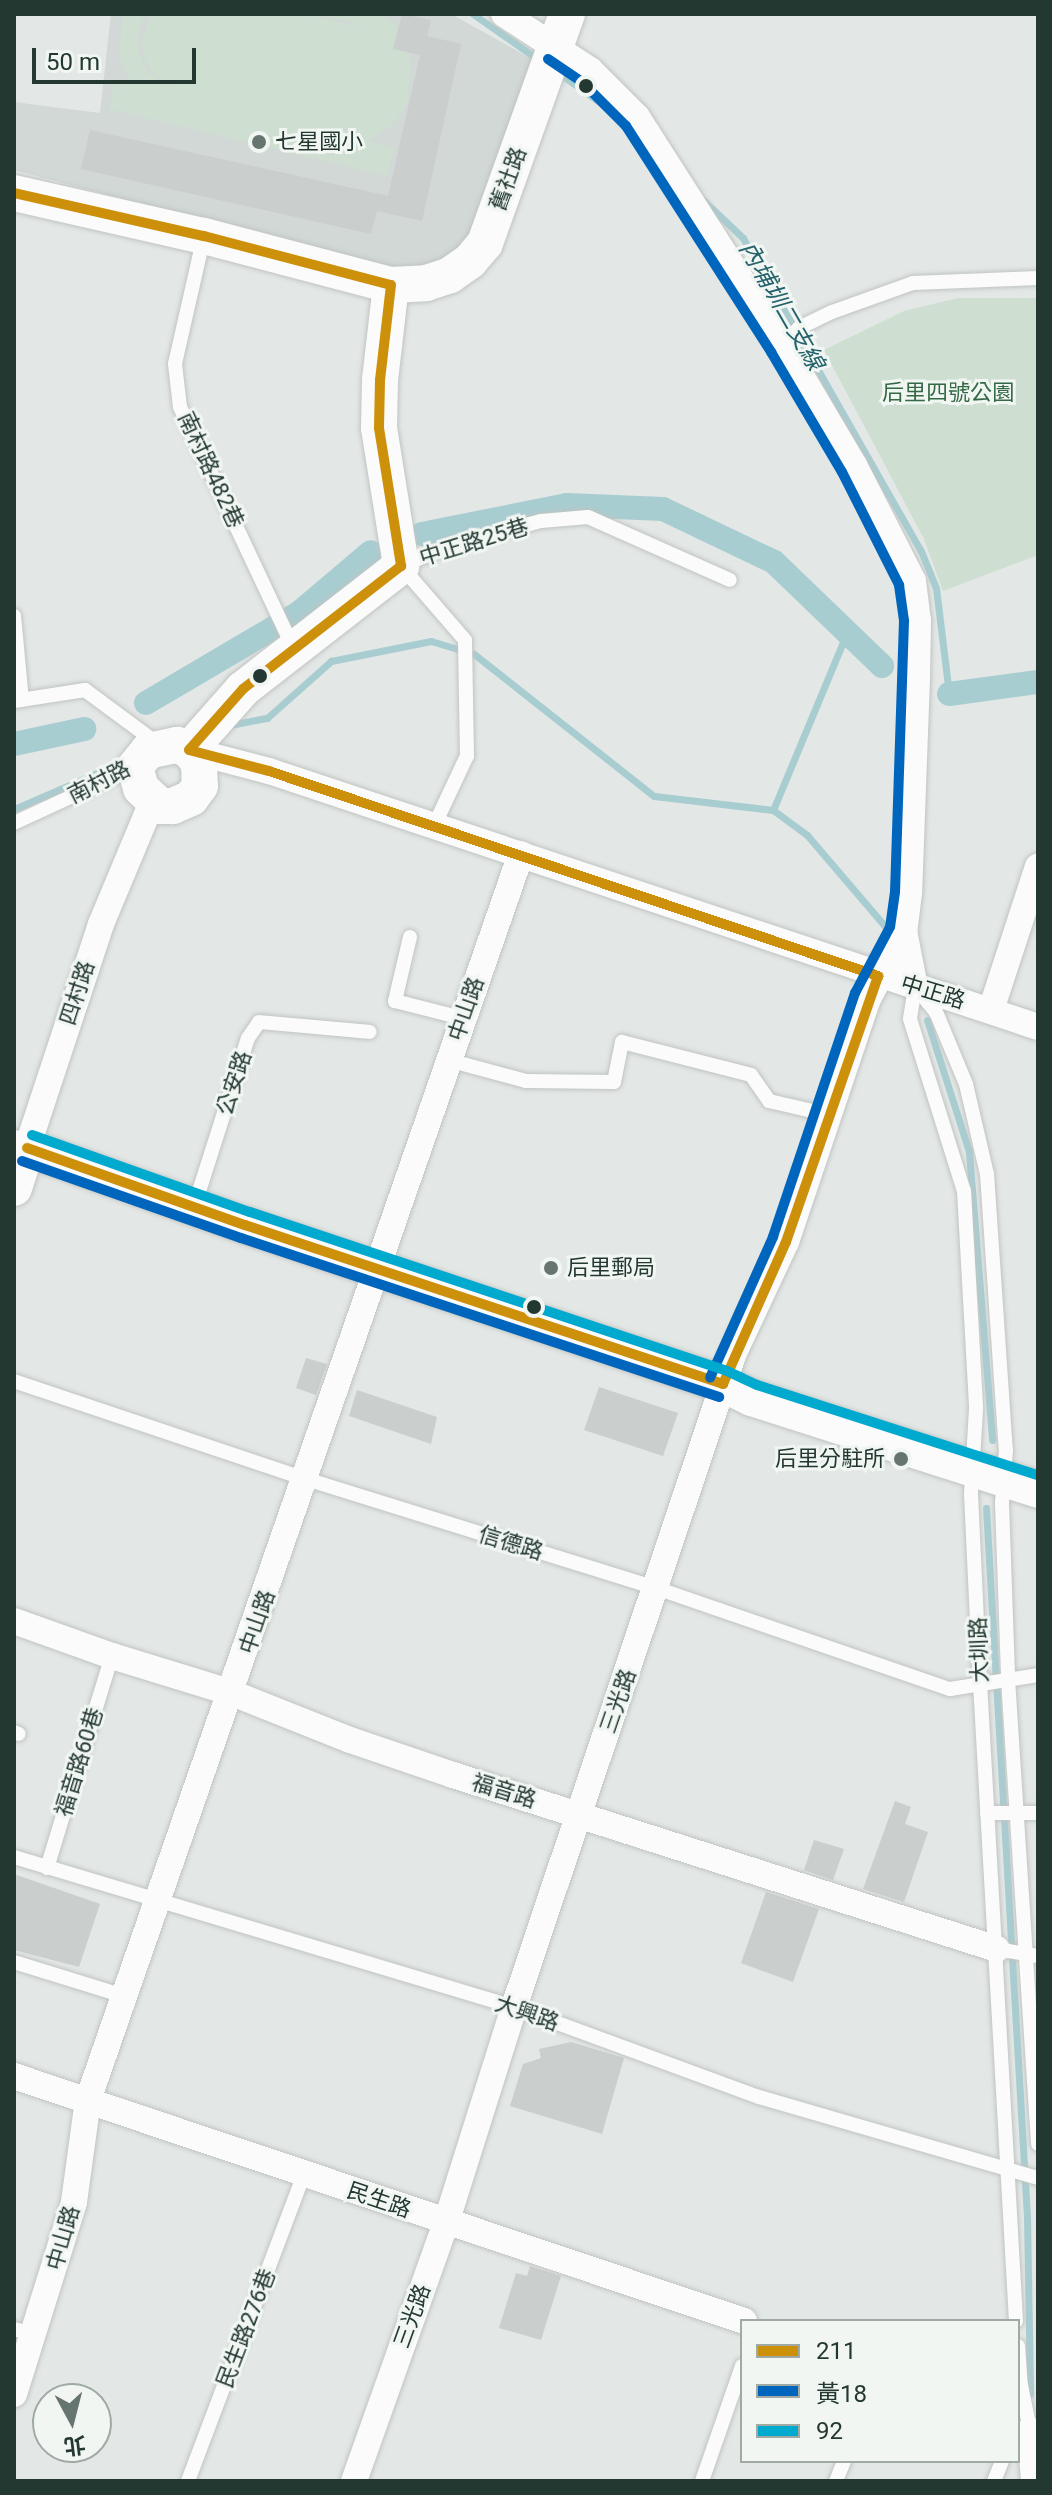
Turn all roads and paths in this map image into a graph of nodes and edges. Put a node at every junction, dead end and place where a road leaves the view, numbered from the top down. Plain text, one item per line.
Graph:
1 (504, 14) edge
2 (561, 30) edge
3 (14, 193) edge
4 (204, 236) junction
5 (1038, 278) edge
6 (391, 285) junction
7 (783, 345) junction
8 (401, 566) junction
9 (730, 580) dead end
10 (14, 616) edge
11 (291, 641) junction
12 (18, 700) edge
13 (162, 754) junction
14 (152, 802) junction
15 (14, 823) edge
16 (434, 826) junction
17 (521, 854) junction
18 (1038, 866) edge
19 (904, 931) junction
20 (410, 937) dead end
21 (878, 976) junction
22 (915, 987) junction
23 (991, 1010) junction
24 (462, 1018) junction
25 (1038, 1027) edge
26 (370, 1032) dead end
27 (448, 1060) junction
28 (830, 1115) junction
29 (21, 1145) edge
30 (14, 1188) edge
31 (194, 1208) junction
32 (379, 1270) junction
33 (14, 1381) edge
34 (723, 1384) junction
35 (306, 1479) junction
36 (1006, 1480) edge
37 (656, 1588) junction
38 (14, 1621) edge
39 (112, 1656) junction
40 (1038, 1675) edge
41 (1008, 1679) junction
42 (980, 1683) junction
43 (232, 1693) junction
44 (987, 1813) junction
45 (1038, 1813) edge
46 (1018, 1814) junction
47 (580, 1815) junction
48 (14, 1857) edge
49 (47, 1868) junction
50 (156, 1898) junction
51 (997, 1949) junction
52 (1033, 1955) edge
53 (14, 1962) edge
54 (124, 1996) junction
55 (514, 2007) junction
56 (14, 2076) edge
57 (88, 2100) junction
58 (1038, 2144) edge
59 (1007, 2169) junction
60 (304, 2174) junction
61 (1038, 2178) edge
62 (446, 2223) junction
63 (1016, 2319) edge
64 (740, 2320) edge
65 (24, 2332) edge
66 (740, 2372) edge
67 (1020, 2372) edge
68 (14, 2394) edge
69 (1031, 2426) edge
70 (188, 2481) edge
71 (354, 2481) edge
72 (702, 2481) edge
73 (1034, 2481) edge

1 - 2 street, 大圳路
2 - 6 street, 舊社路
2 - 7 street, 大圳路
3 - 4 street
4 - 6 street
4 - 11 lane, 南村路482巷
5 - 7 lane
6 - 8 street
7 - 19 street, 大圳路
8 - 9 lane, 中正路25巷
8 - 11 street, 南村路
8 - 16 lane, 中正路25巷
10 - 12 lane
11 - 13 street, 南村路
12 - 13 lane
13 - 14 street
13 - 14 street
13 - 15 lane, 南村路
13 - 16 street, 中正路
14 - 29 street, 四村路
16 - 17 street, 中正路
17 - 21 street, 中正路
17 - 24 street, 中山路
18 - 23 street
19 - 21 street, 三光路
19 - 22 street, 大圳路
20 - 24 lane
21 - 22 street, 中正路
21 - 28 street, 三光路
22 - 23 street, 中正路
22 - 36 lane, 大圳路
22 - 36 lane, 大圳路
23 - 25 street, 中正路
24 - 27 street, 中山路
26 - 31 lane, 公安路
27 - 28 lane
27 - 32 street, 中山路
28 - 34 street, 三光路
29 - 30 street, 四村路
29 - 31 street
31 - 32 street
32 - 34 street
32 - 35 street, 中山路
33 - 35 lane, 信德路
34 - 36 street
34 - 37 street, 三光路
35 - 37 lane, 信德路
35 - 43 street, 中山路
36 - 41 lane, 大圳路
36 - 42 lane, 大圳路
37 - 42 lane, 信德路
37 - 47 street, 三光路
38 - 39 street, 福音路
39 - 43 street, 福音路
39 - 49 lane, 福音路60巷
40 - 41 lane, 信德路
41 - 42 lane, 信德路
41 - 46 lane, 大圳路
42 - 44 lane, 大圳路
43 - 47 street, 福音路
43 - 50 street, 中山路
44 - 46 lane
44 - 51 lane, 大圳路
45 - 46 lane
46 - 52 lane, 大圳路
47 - 51 street, 福音路
47 - 55 street, 三光路
48 - 49 lane, 大興路
49 - 50 lane, 大興路
50 - 54 street, 中山路
50 - 55 lane, 大興路
51 - 52 lane
51 - 59 lane, 大圳路
52 - 58 lane, 大圳路
53 - 54 lane
54 - 57 street, 中山路
55 - 59 lane, 大興路
55 - 62 street, 三光路
56 - 57 street, 民生路
57 - 60 street, 民生路
57 - 65 street, 中山路
59 - 61 lane, 大興路
59 - 63 lane, 大圳路
60 - 62 street, 民生路
60 - 70 lane, 民生路276巷
62 - 64 street, 民生路
62 - 71 street, 三光路
65 - 68 street, 中山路
66 - 72 lane
67 - 69 lane
69 - 73 street

